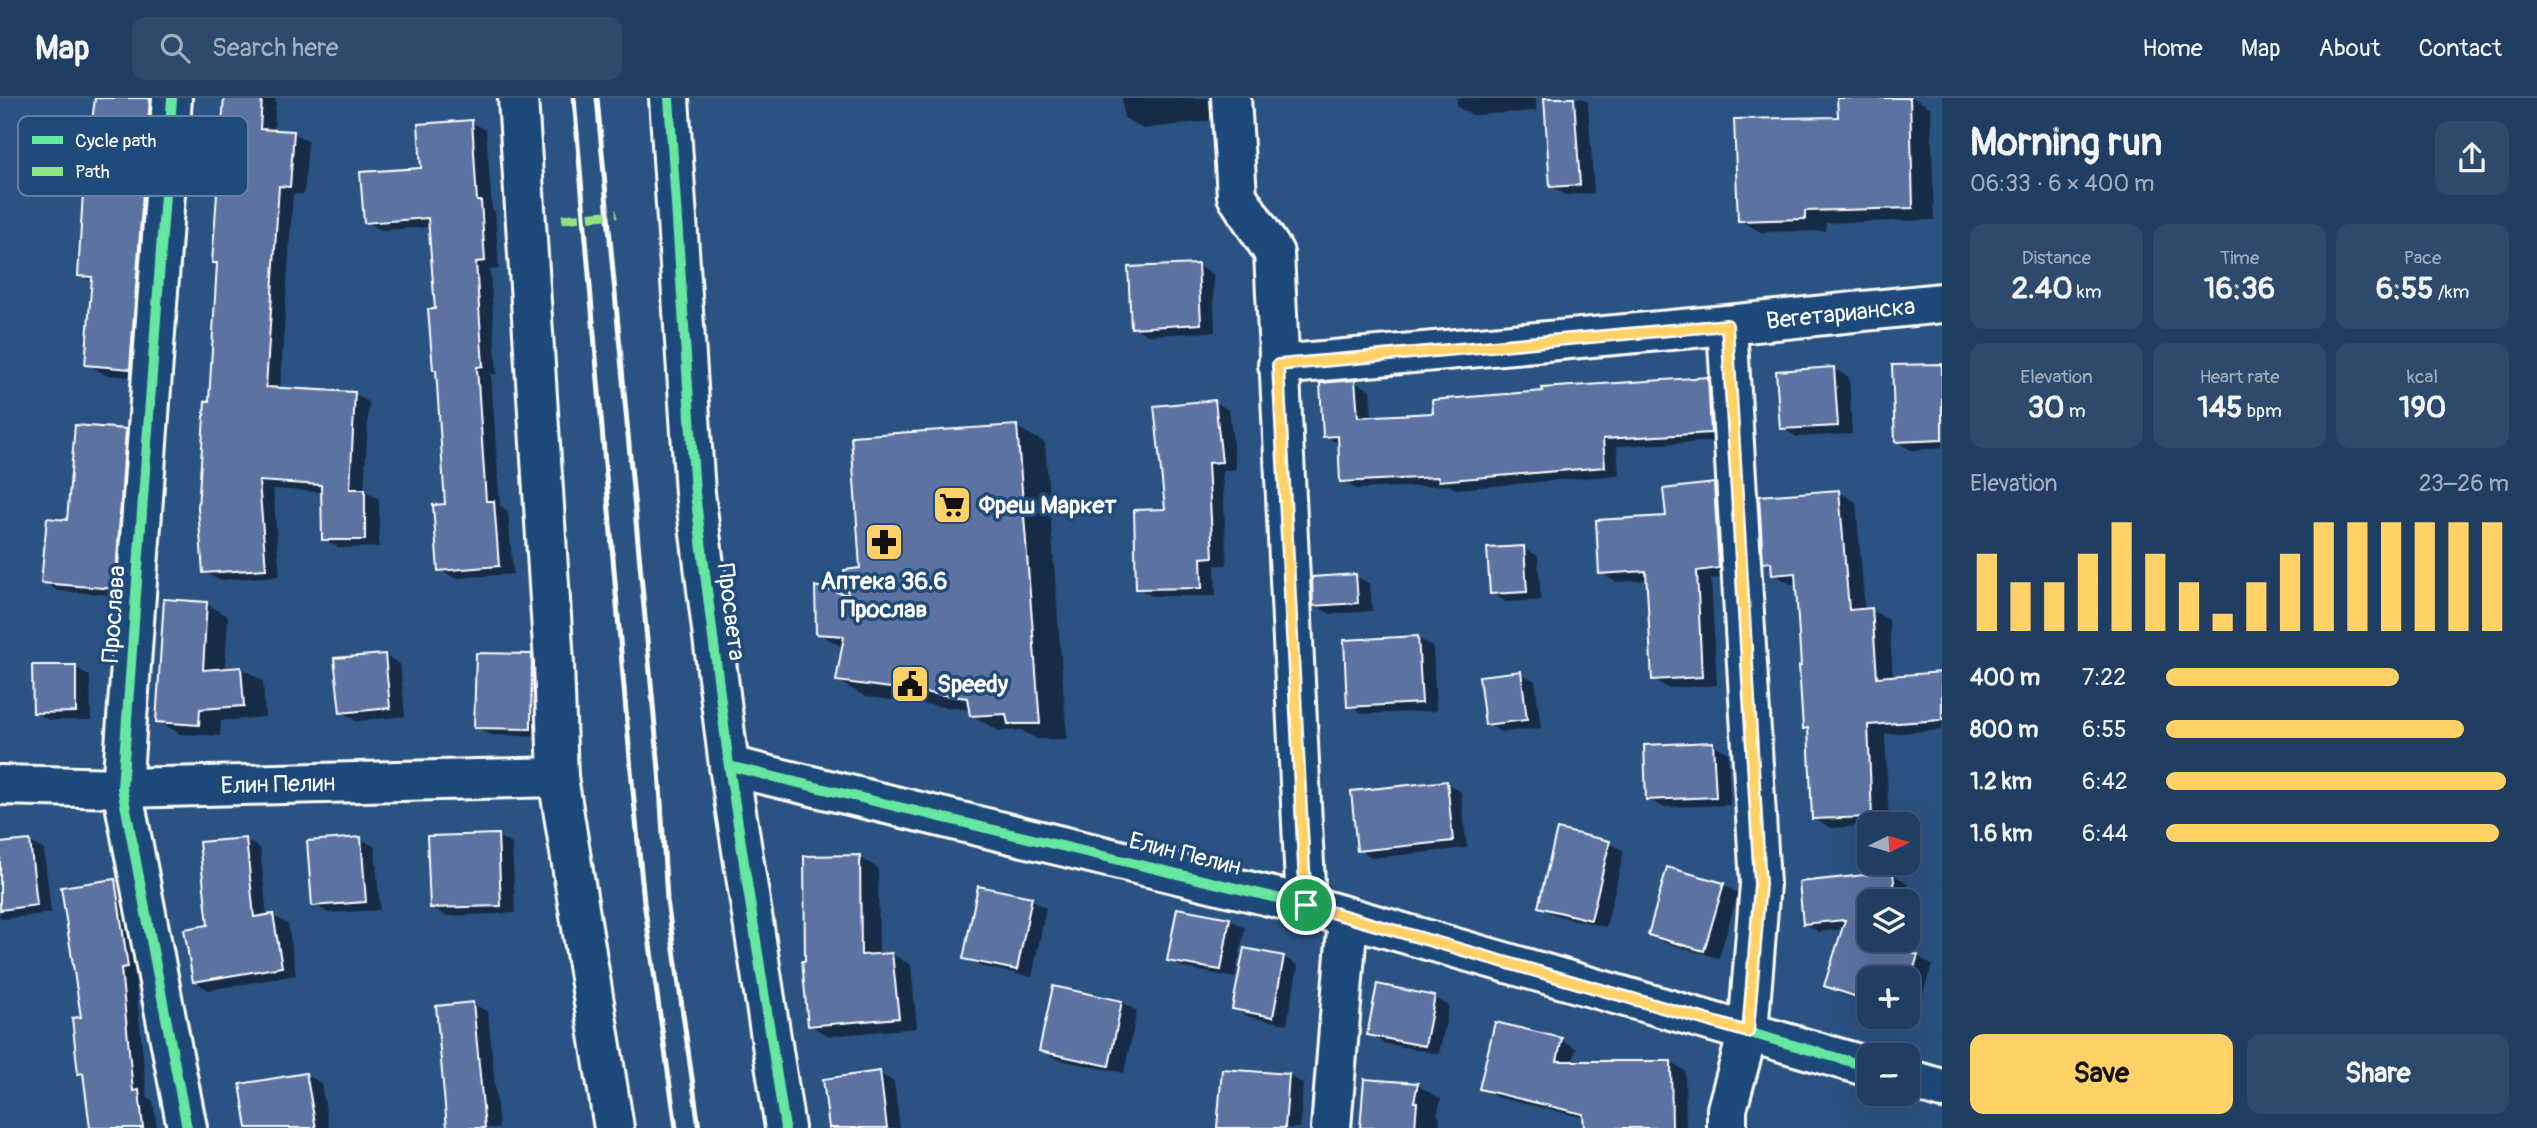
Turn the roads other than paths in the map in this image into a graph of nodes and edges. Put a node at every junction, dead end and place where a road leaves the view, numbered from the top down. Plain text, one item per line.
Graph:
1 (172, 98) edge
2 (518, 98) edge
3 (669, 98) edge
4 (1231, 98) edge
5 (171, 116) edge
6 (165, 196) edge
7 (1942, 303) edge
8 (1727, 325) junction
9 (1278, 365) junction
10 (729, 766) junction
11 (558, 777) junction
12 (0, 785) edge
13 (122, 788) junction
14 (1306, 905) junction
15 (1348, 917) junction
16 (1748, 1032) junction
17 (1857, 1064) edge
18 (1920, 1082) edge
19 (1942, 1088) edge
20 (187, 1128) edge
21 (614, 1128) edge
22 (785, 1128) edge
23 (1331, 1128) edge
24 (1727, 1128) edge

1 - 5 street, Прослава
2 - 11 street
3 - 10 street, Просвета
4 - 9 street
6 - 13 street, Прослава
7 - 8 street, Вегетарианска
8 - 9 street, Вегетарианска
8 - 16 street
9 - 14 street
10 - 14 street, Елин Пелин
10 - 22 street, Просвета
11 - 13 street, Елин Пелин
11 - 21 street
12 - 13 street, Елин Пелин
13 - 20 street, Прослава
14 - 15 street, Елин Пелин
15 - 16 street, Елин Пелин
15 - 23 street
16 - 17 street, Елин Пелин
16 - 24 street
18 - 19 street

